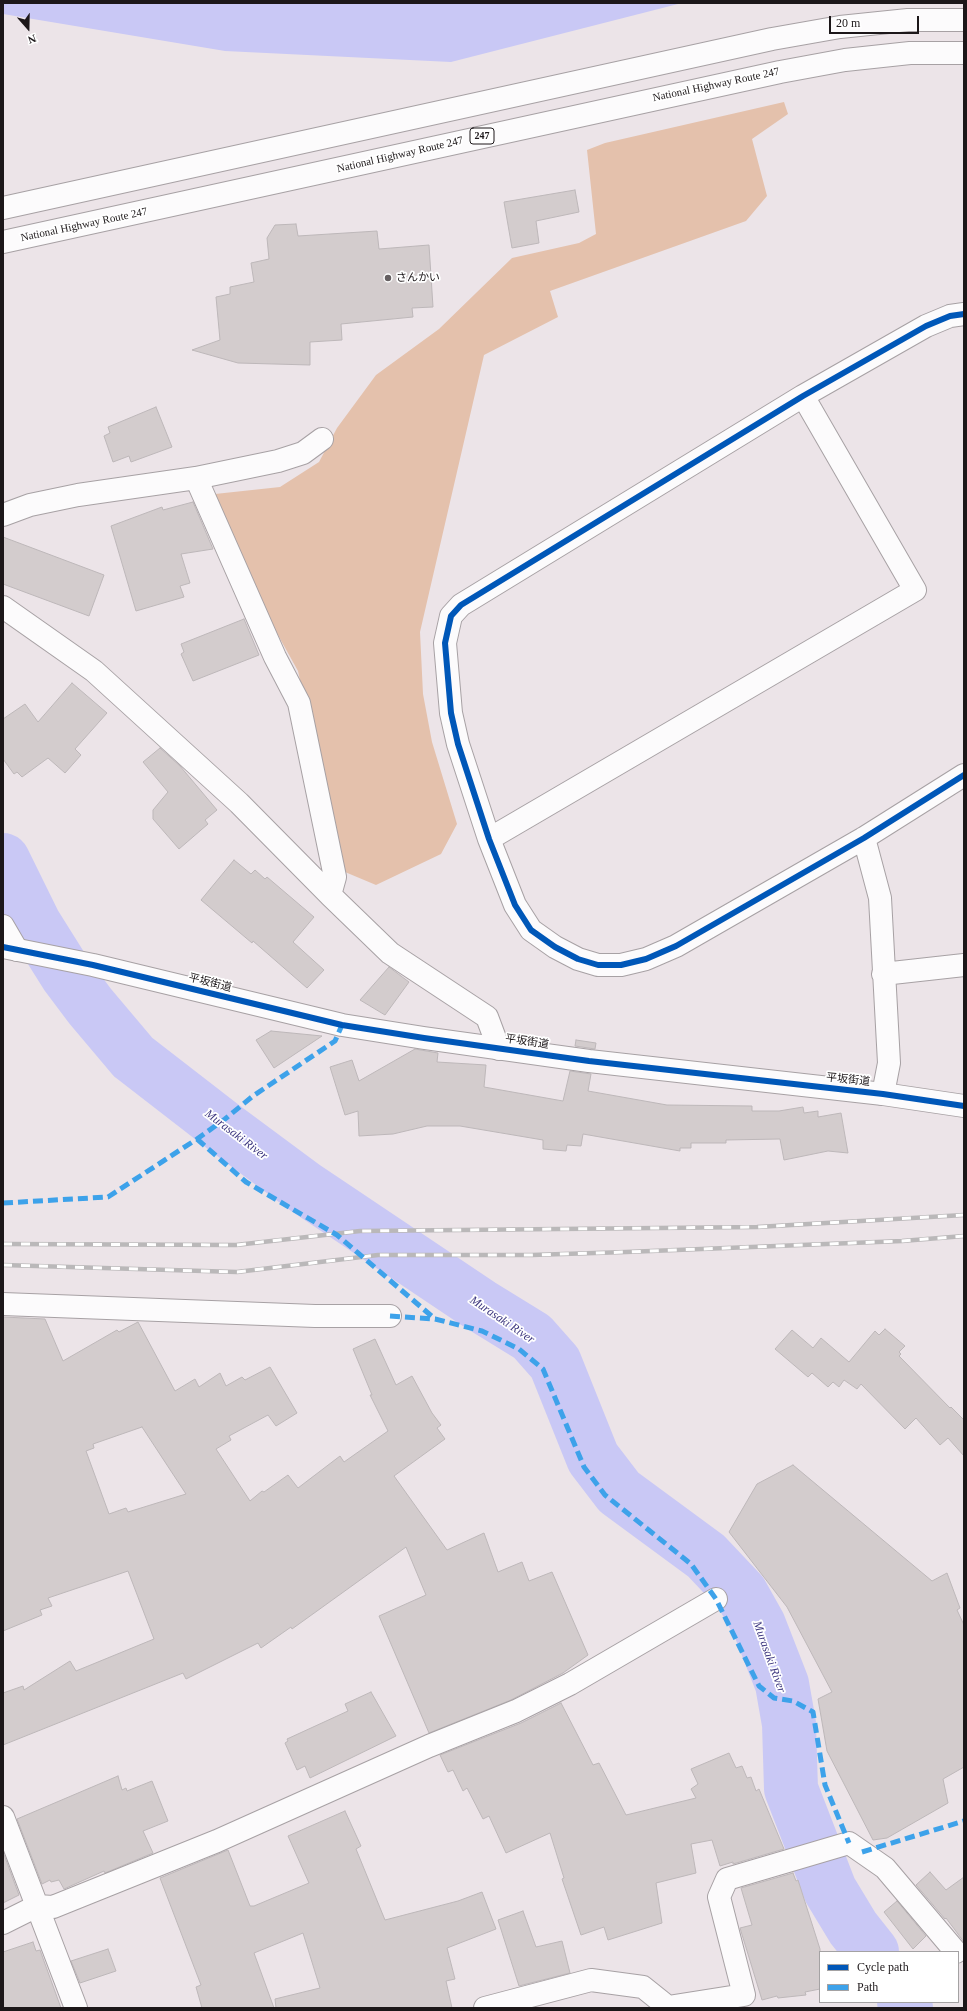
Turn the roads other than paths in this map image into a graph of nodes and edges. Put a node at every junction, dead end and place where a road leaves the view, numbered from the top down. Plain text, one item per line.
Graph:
1 (964, 20) edge
2 (964, 53) edge
3 (3, 208) edge
4 (3, 242) edge
5 (964, 314) edge
6 (803, 396) junction
7 (322, 438) dead end
8 (196, 478) junction
9 (3, 515) edge
10 (3, 608) edge
11 (964, 775) edge
12 (864, 838) junction
13 (489, 839) junction
14 (330, 895) junction
15 (3, 926) edge
16 (18, 950) edge
17 (964, 965) edge
18 (883, 974) junction
19 (499, 1048) junction
20 (883, 1094) junction
21 (964, 1106) edge
22 (3, 1304) edge
23 (390, 1316) dead end
24 (716, 1600) dead end
25 (3, 1817) edge
26 (37, 1906) junction
27 (3, 1923) edge
28 (955, 1951) edge
29 (667, 2007) edge
30 (76, 2008) edge
31 (485, 2008) edge

1 - 3 main road
2 - 4 main road, National Highway Route 247 / 247
5 - 6 main road
6 - 13 main road
6 - 13 main road
7 - 8 main road
8 - 9 main road
8 - 14 main road
10 - 14 main road
11 - 12 main road
12 - 13 main road
12 - 18 main road
14 - 19 main road
15 - 16 main road
16 - 19 main road, 平坂街道
17 - 18 main road
18 - 20 main road
19 - 20 main road, 平坂街道
20 - 21 main road, 平坂街道
22 - 23 main road
24 - 26 main road
25 - 26 main road
26 - 27 main road
26 - 30 main road
28 - 29 main road
29 - 31 main road

